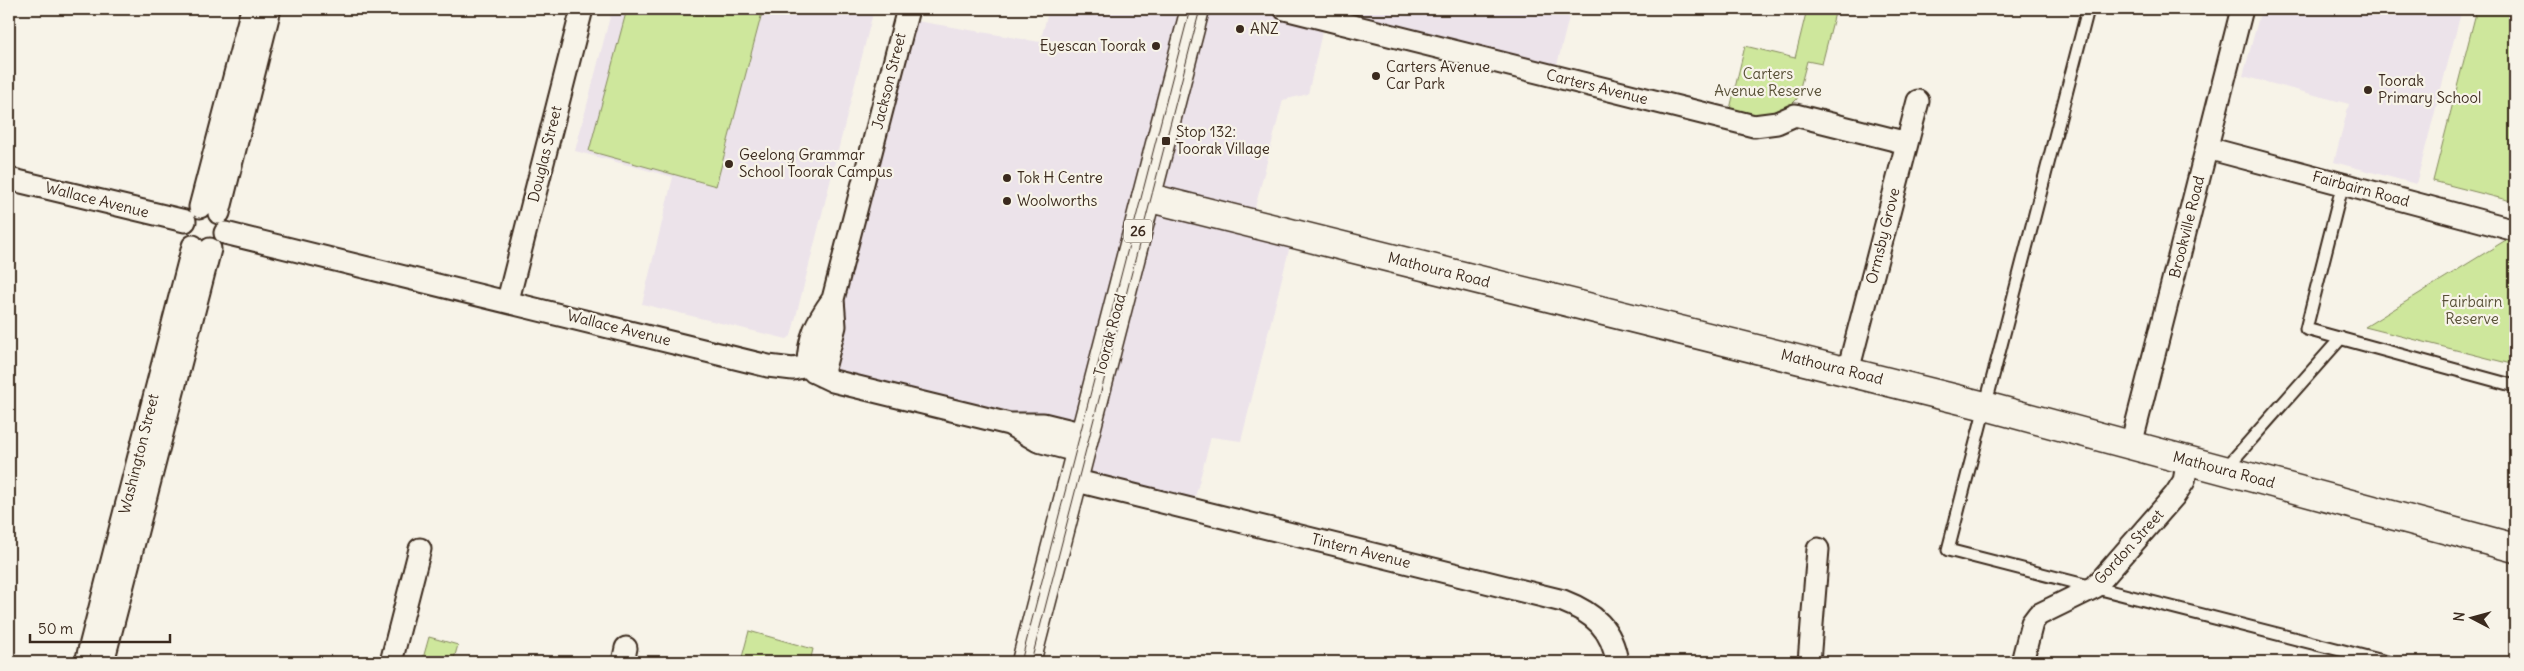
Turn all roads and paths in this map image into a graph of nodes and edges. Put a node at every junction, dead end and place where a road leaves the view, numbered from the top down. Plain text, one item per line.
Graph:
1 (252, 9) edge
2 (270, 9) edge
3 (582, 9) edge
4 (908, 9) edge
5 (1195, 9) edge
6 (1286, 9) edge
7 (2088, 9) edge
8 (2242, 9) edge
9 (1918, 101) dead end
10 (1907, 143) junction
11 (2207, 148) junction
12 (9, 179) edge
13 (2343, 183) junction
14 (1146, 197) junction
15 (201, 214) junction
16 (2515, 230) edge
17 (225, 233) junction
18 (201, 248) junction
19 (508, 300) junction
20 (2341, 338) junction
21 (815, 371) junction
22 (1848, 371) junction
23 (2515, 386) edge
24 (1985, 406) junction
25 (1082, 443) junction
26 (2130, 445) junction
27 (2188, 460) junction
28 (2224, 470) junction
29 (1073, 480) junction
30 (2515, 548) edge
31 (420, 549) dead end
32 (1818, 549) dead end
33 (2095, 587) junction
34 (86, 662) edge
35 (104, 662) edge
36 (391, 662) edge
37 (1026, 662) edge
38 (1617, 662) edge
39 (1809, 662) edge
40 (2022, 662) edge
41 (2387, 662) edge

1 - 15 street
2 - 15 street
3 - 19 street, Douglas Street
4 - 21 street, Jackson Street
5 - 14 street, Toorak Road / 26
6 - 10 street, Carters Avenue
7 - 24 lane
8 - 11 street, Brookville Road
9 - 10 street, Ormsby Grove
10 - 22 street, Ormsby Grove
11 - 13 street, Fairbairn Road
11 - 26 street, Brookville Road
12 - 15 street, Wallace Avenue
13 - 16 street, Fairbairn Road
13 - 20 lane
14 - 22 street, Mathoura Road
14 - 25 street, Toorak Road / 26
15 - 17 street
15 - 18 street
17 - 18 street
17 - 19 street, Wallace Avenue
18 - 34 street, Washington Street
18 - 35 street, Washington Street
19 - 21 street, Wallace Avenue
20 - 23 lane
20 - 28 lane
21 - 25 street, Wallace Avenue
22 - 24 street, Mathoura Road
24 - 26 street, Mathoura Road
24 - 33 lane
25 - 29 street, Toorak Road / 26
26 - 27 street, Mathoura Road
27 - 28 street, Mathoura Road
27 - 33 street, Gordon Street
28 - 30 street, Mathoura Road
29 - 37 street, Toorak Road / 26
29 - 38 street, Tintern Avenue
31 - 36 street
32 - 39 street
33 - 40 street, Gordon Street
33 - 41 lane

